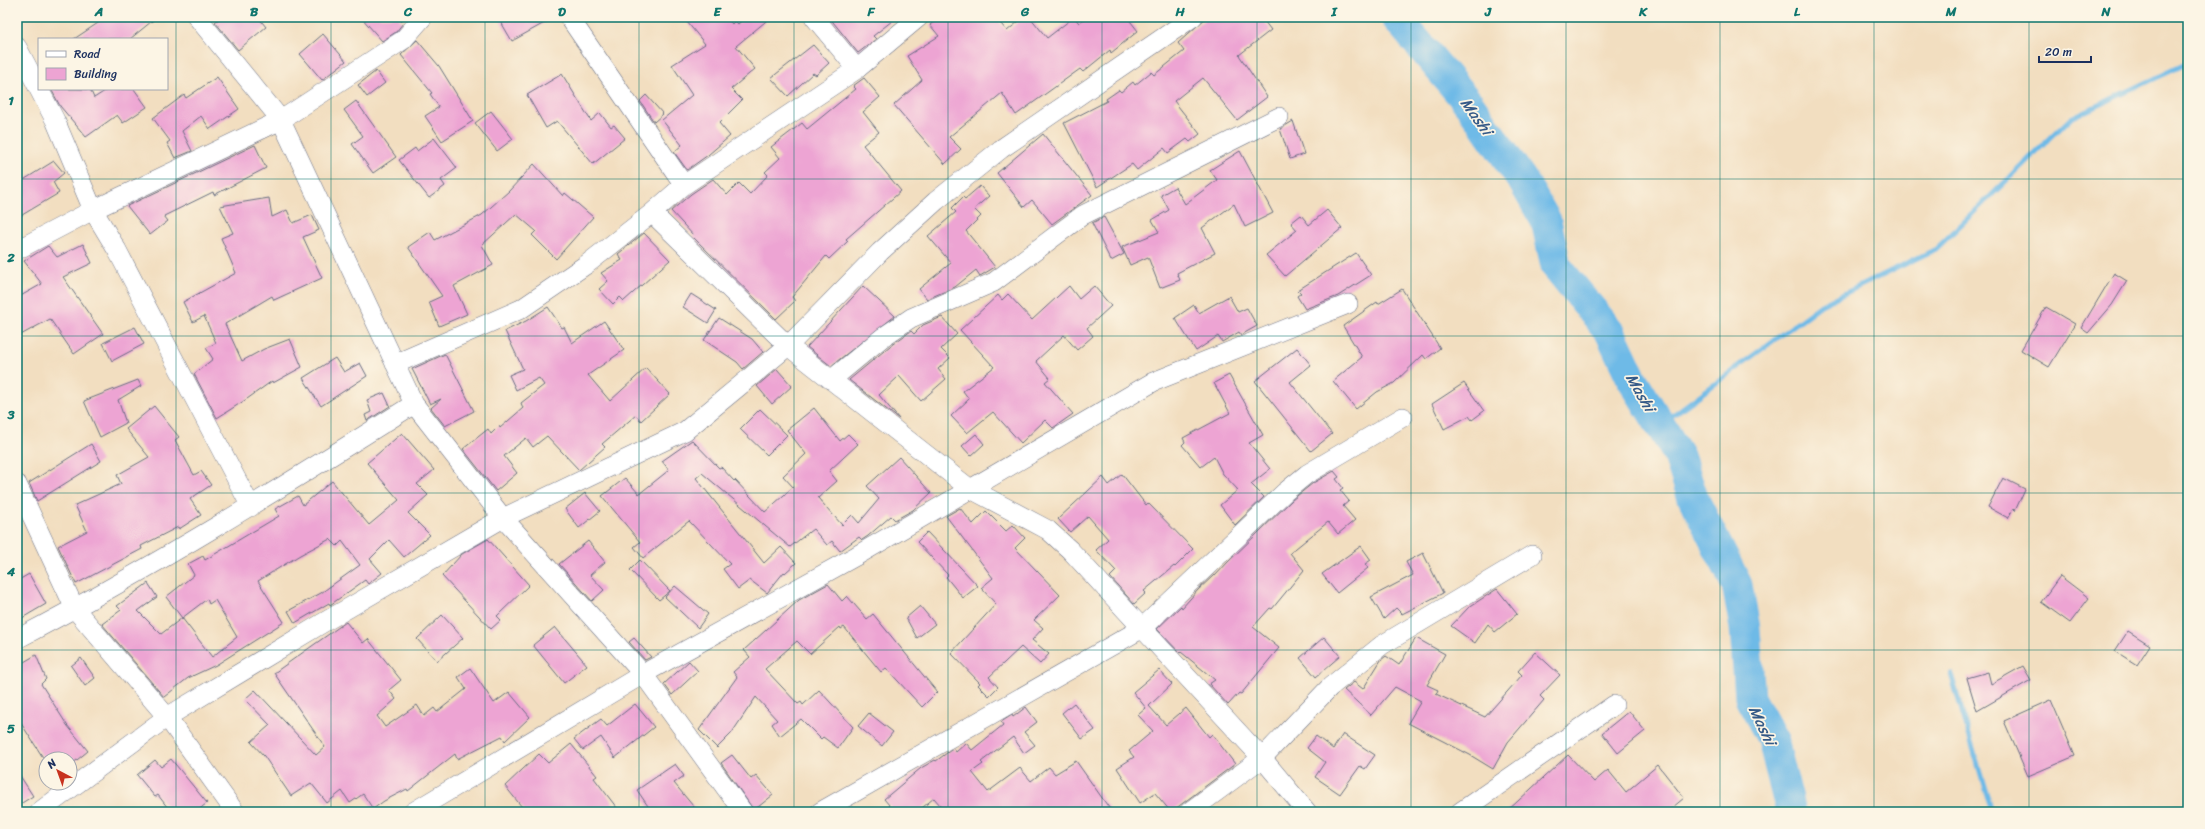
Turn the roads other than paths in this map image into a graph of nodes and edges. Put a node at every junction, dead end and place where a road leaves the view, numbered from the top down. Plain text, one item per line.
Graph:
1 (197, 17) edge
2 (423, 17) edge
3 (569, 17) edge
4 (814, 17) edge
5 (919, 17) edge
6 (1193, 17) edge
7 (1170, 23) edge
8 (17, 47) edge
9 (857, 69) junction
10 (38, 87) edge
11 (39, 90) edge
12 (1279, 117) dead end
13 (281, 120) junction
14 (684, 185) junction
15 (93, 210) junction
16 (652, 213) junction
17 (17, 250) edge
18 (1348, 304) dead end
19 (788, 346) junction
20 (395, 364) junction
21 (831, 380) junction
22 (414, 404) junction
23 (1403, 417) dead end
24 (17, 484) edge
25 (969, 488) junction
26 (251, 507) junction
27 (503, 518) junction
28 (1532, 555) dead end
29 (75, 609) junction
30 (1141, 629) junction
31 (17, 639) edge
32 (643, 674) junction
33 (1614, 705) dead end
34 (167, 717) junction
35 (1262, 758) junction
36 (39, 812) edge
37 (235, 812) edge
38 (413, 812) edge
39 (743, 812) edge
40 (820, 812) edge
41 (1189, 812) edge
42 (1307, 812) edge
43 (1460, 812) edge

1 - 13 street
2 - 13 street
3 - 14 street
4 - 9 street
5 - 9 street
6 - 7 street
7 - 19 street
8 - 10 street
9 - 14 street
11 - 15 street
12 - 21 street
13 - 15 street
13 - 20 street
14 - 16 street
15 - 17 street
15 - 26 street
16 - 19 street
16 - 20 street
18 - 25 street
19 - 21 street
19 - 27 street
20 - 22 street
21 - 25 street
22 - 26 street
22 - 27 street
23 - 30 street
24 - 29 street
25 - 30 street
25 - 32 street
26 - 29 street
27 - 32 street
27 - 34 street
28 - 35 street
29 - 31 street
29 - 34 street
30 - 35 street
30 - 40 street
32 - 38 street
32 - 39 street
33 - 43 street
34 - 36 street
34 - 37 street
35 - 41 street
35 - 42 street

